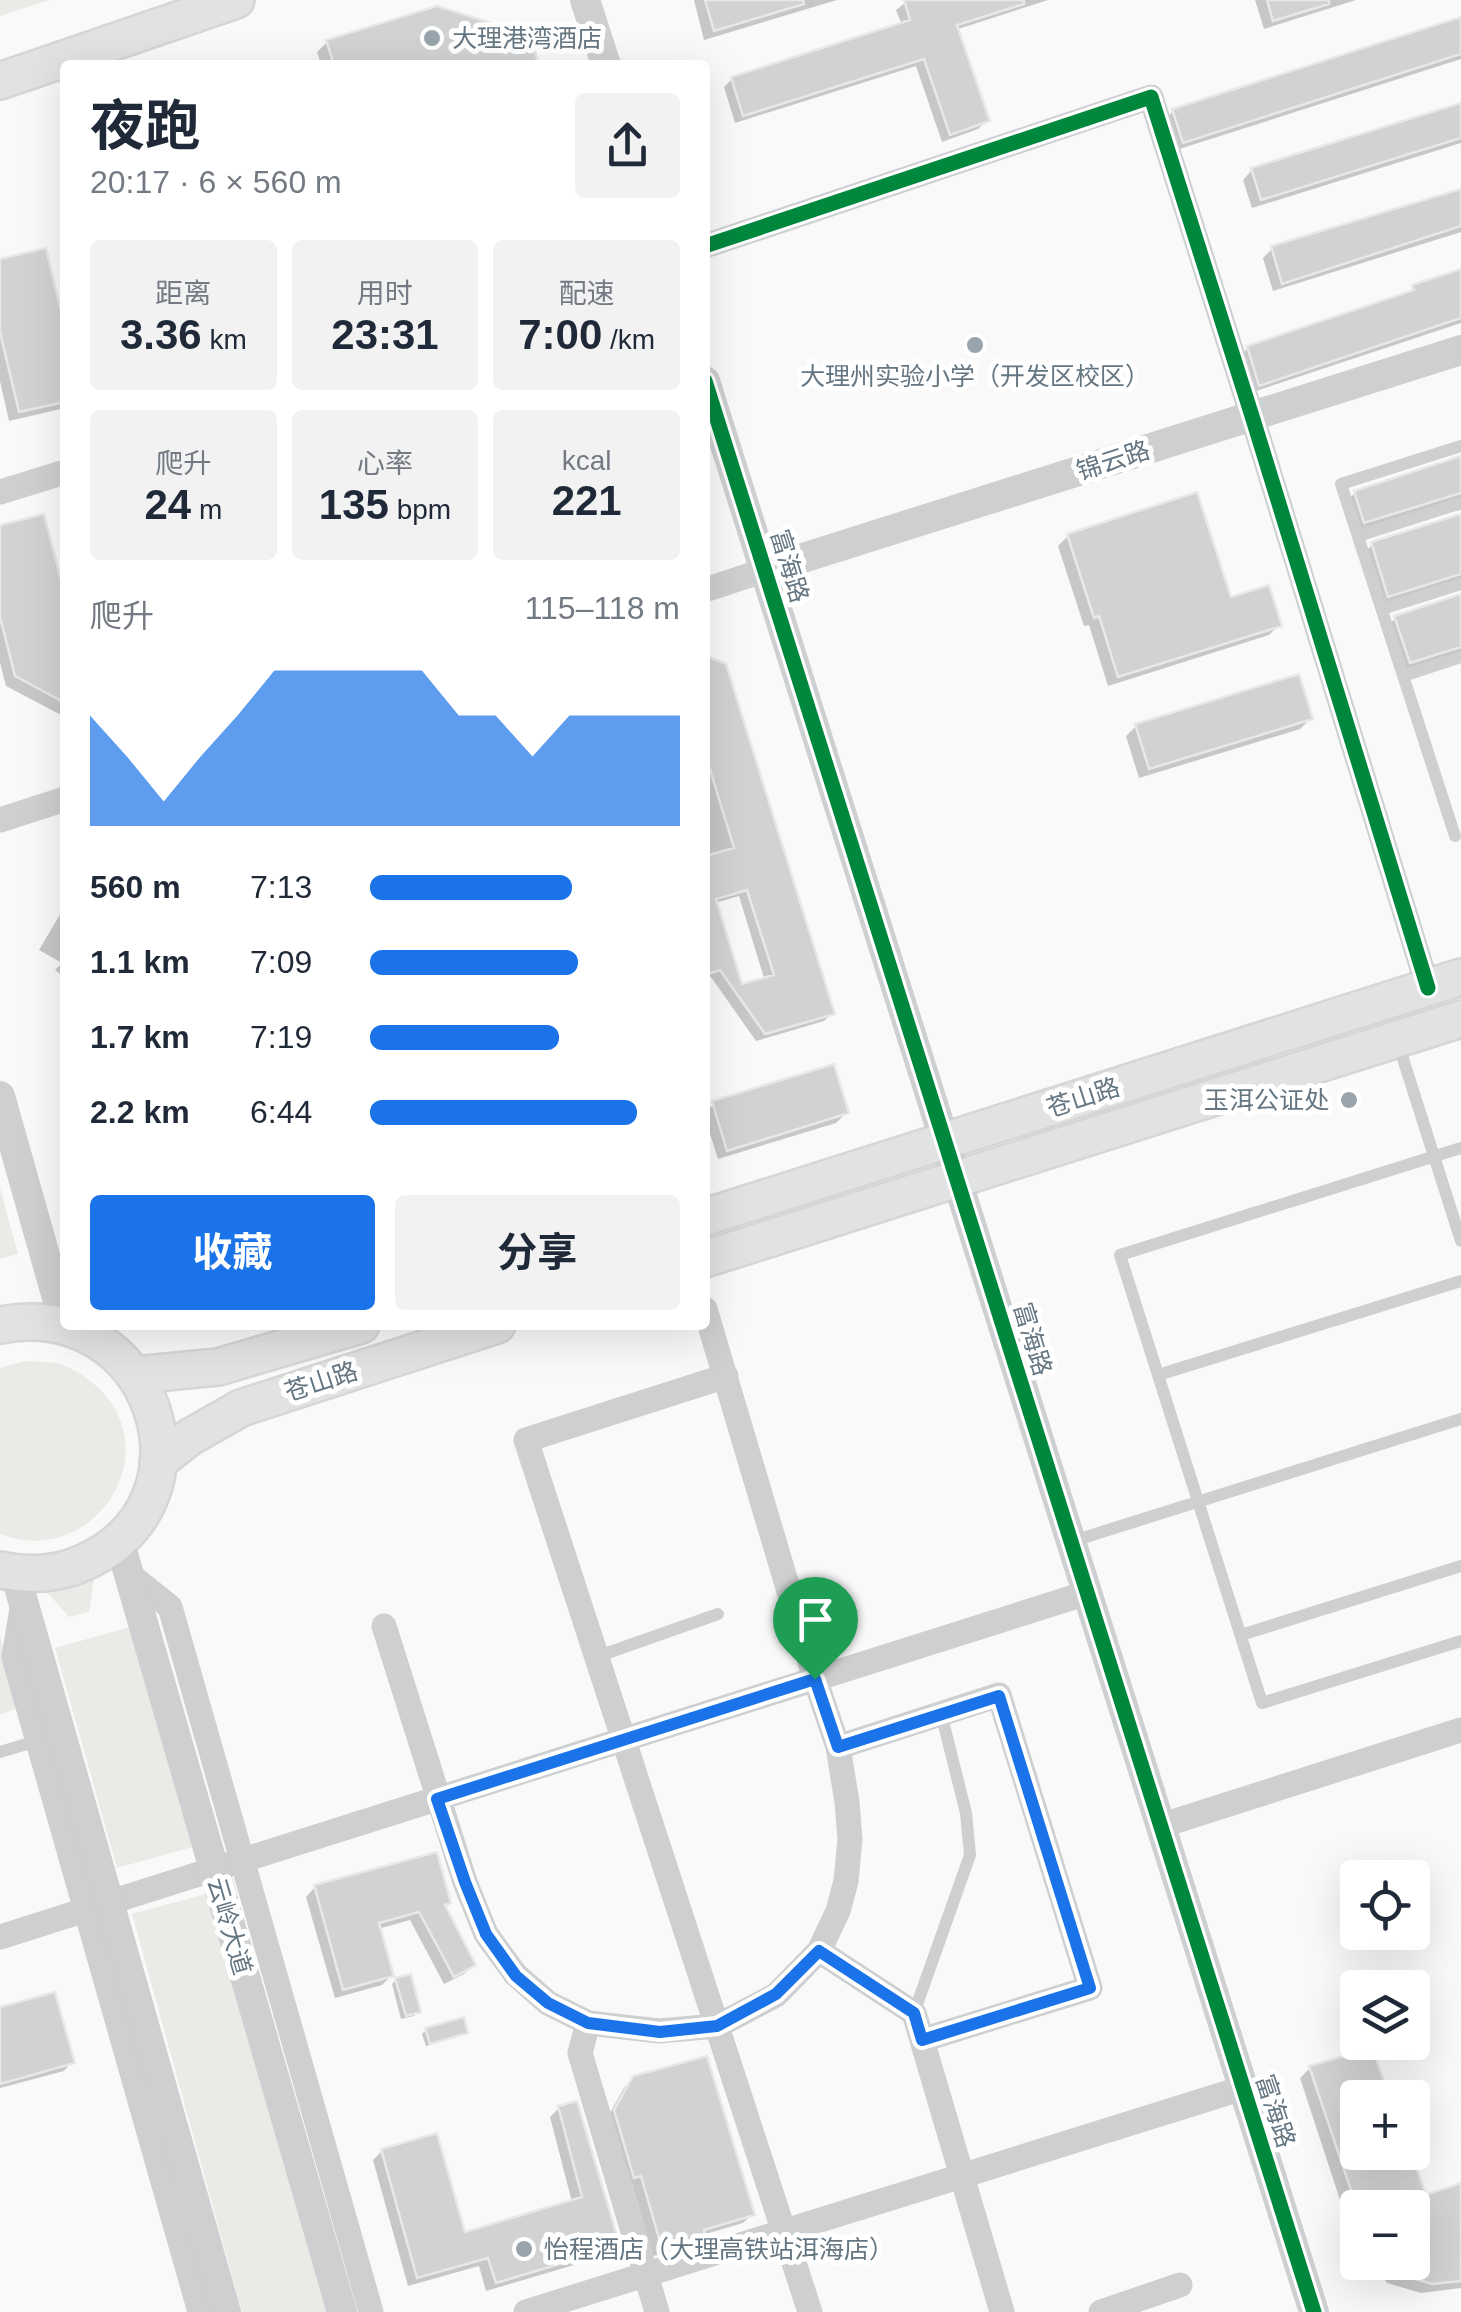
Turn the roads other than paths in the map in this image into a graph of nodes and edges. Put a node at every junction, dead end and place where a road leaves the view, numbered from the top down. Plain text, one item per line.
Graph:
1 (166, 0) edge
2 (236, 0) edge
3 (585, 0) edge
4 (0, 59) edge
5 (63, 60) edge
6 (604, 60) edge
7 (60, 61) edge
8 (0, 82) edge
9 (710, 244) edge
10 (1461, 350) edge
11 (710, 397) edge
12 (1252, 416) junction
13 (1461, 446) edge
14 (60, 474) edge
15 (0, 492) edge
16 (1461, 503) edge
17 (1358, 536) junction
18 (765, 570) junction
19 (1461, 584) edge
20 (710, 588) edge
21 (1382, 610) junction
22 (1461, 658) edge
23 (1404, 676) junction
24 (60, 801) edge
25 (0, 820) edge
26 (1455, 836) dead end
27 (1444, 982) edge
28 (1461, 1019) edge
29 (1397, 1039) junction
30 (0, 1096) edge
31 (944, 1141) junction
32 (1461, 1148) edge
33 (1434, 1157) junction
34 (956, 1179) junction
35 (710, 1215) edge
36 (1461, 1241) edge
37 (710, 1256) edge
38 (1461, 1280) edge
39 (60, 1308) edge
40 (60, 1325) edge
41 (710, 1325) edge
42 (0, 1326) edge
43 (75, 1330) edge
44 (344, 1330) edge
45 (481, 1330) edge
46 (135, 1374) junction
47 (1158, 1375) junction
48 (726, 1376) junction
49 (1461, 1420) edge
50 (158, 1462) junction
51 (1198, 1502) junction
52 (120, 1540) junction
53 (1070, 1542) junction
54 (1461, 1566) edge
55 (13, 1582) edge
56 (1087, 1593) junction
57 (718, 1614) dead end
58 (384, 1626) dead end
59 (1241, 1636) junction
60 (1461, 1641) edge
61 (596, 1657) junction
62 (815, 1679) junction
63 (941, 1714) junction
64 (1461, 1730) edge
65 (624, 1740) junction
66 (38, 1741) junction
67 (838, 1747) junction
68 (0, 1752) edge
69 (437, 1799) junction
70 (1160, 1826) junction
71 (228, 1865) junction
72 (98, 1906) junction
73 (0, 1937) edge
74 (819, 1951) junction
75 (914, 2013) junction
76 (588, 2023) junction
77 (717, 2026) junction
78 (922, 2040) junction
79 (1242, 2088) junction
80 (962, 2174) junction
81 (783, 2230) junction
82 (645, 2274) junction
83 (1180, 2285) dead end
84 (200, 2312) edge
85 (226, 2312) edge
86 (342, 2312) edge
87 (370, 2312) edge
88 (526, 2312) edge
89 (657, 2312) edge
90 (810, 2312) edge
91 (1002, 2312) edge
92 (1101, 2312) edge
93 (1314, 2312) edge

1 - 4 main road
2 - 5 main road
3 - 6 street
7 - 8 main road
9 - 12 street
10 - 12 street, 锦云路
11 - 18 street, 富海路
12 - 18 street, 锦云路
12 - 27 street
13 - 17 lane
14 - 15 street
16 - 17 lane
17 - 21 lane
18 - 20 street
18 - 31 street, 富海路
19 - 21 lane
21 - 23 lane
22 - 23 lane
23 - 26 lane
24 - 25 street
27 - 31 main road, 苍山路
28 - 29 main road, 苍山路
29 - 33 lane
29 - 34 main road, 苍山路
30 - 39 street
31 - 34 street, 富海路
31 - 35 main road, 苍山路
32 - 33 lane
33 - 36 lane
33 - 47 lane
34 - 37 main road, 苍山路
34 - 53 street, 富海路
38 - 47 lane
40 - 42 main road
41 - 48 street
43 - 46 main road
44 - 46 main road, 苍山路
45 - 50 main road, 苍山路
46 - 50 main road
47 - 51 lane
48 - 61 street
48 - 62 street
49 - 51 lane
50 - 52 main road
51 - 53 lane
51 - 59 lane
52 - 55 main road
52 - 71 street, 云岭大道
53 - 56 street, 富海路
54 - 59 lane
55 - 66 street
55 - 72 street
56 - 62 street
56 - 70 street, 富海路
57 - 61 lane
58 - 69 street
59 - 60 lane
61 - 65 street
62 - 65 street
62 - 67 street
63 - 67 street
63 - 75 lane
63 - 78 street
64 - 70 street
65 - 69 street
65 - 77 street
66 - 68 lane
66 - 72 street
67 - 74 street
69 - 71 street
69 - 76 street
70 - 79 street, 富海路
71 - 72 street
71 - 86 street, 云岭大道
71 - 87 street
72 - 73 street
72 - 84 street
72 - 85 street
74 - 75 street
74 - 77 street
75 - 78 street
76 - 77 street
76 - 82 street
77 - 81 street
78 - 80 street
79 - 80 street
79 - 93 street, 富海路
80 - 81 street
80 - 91 street
81 - 82 street
81 - 90 street
82 - 88 street
82 - 89 street
83 - 92 street

